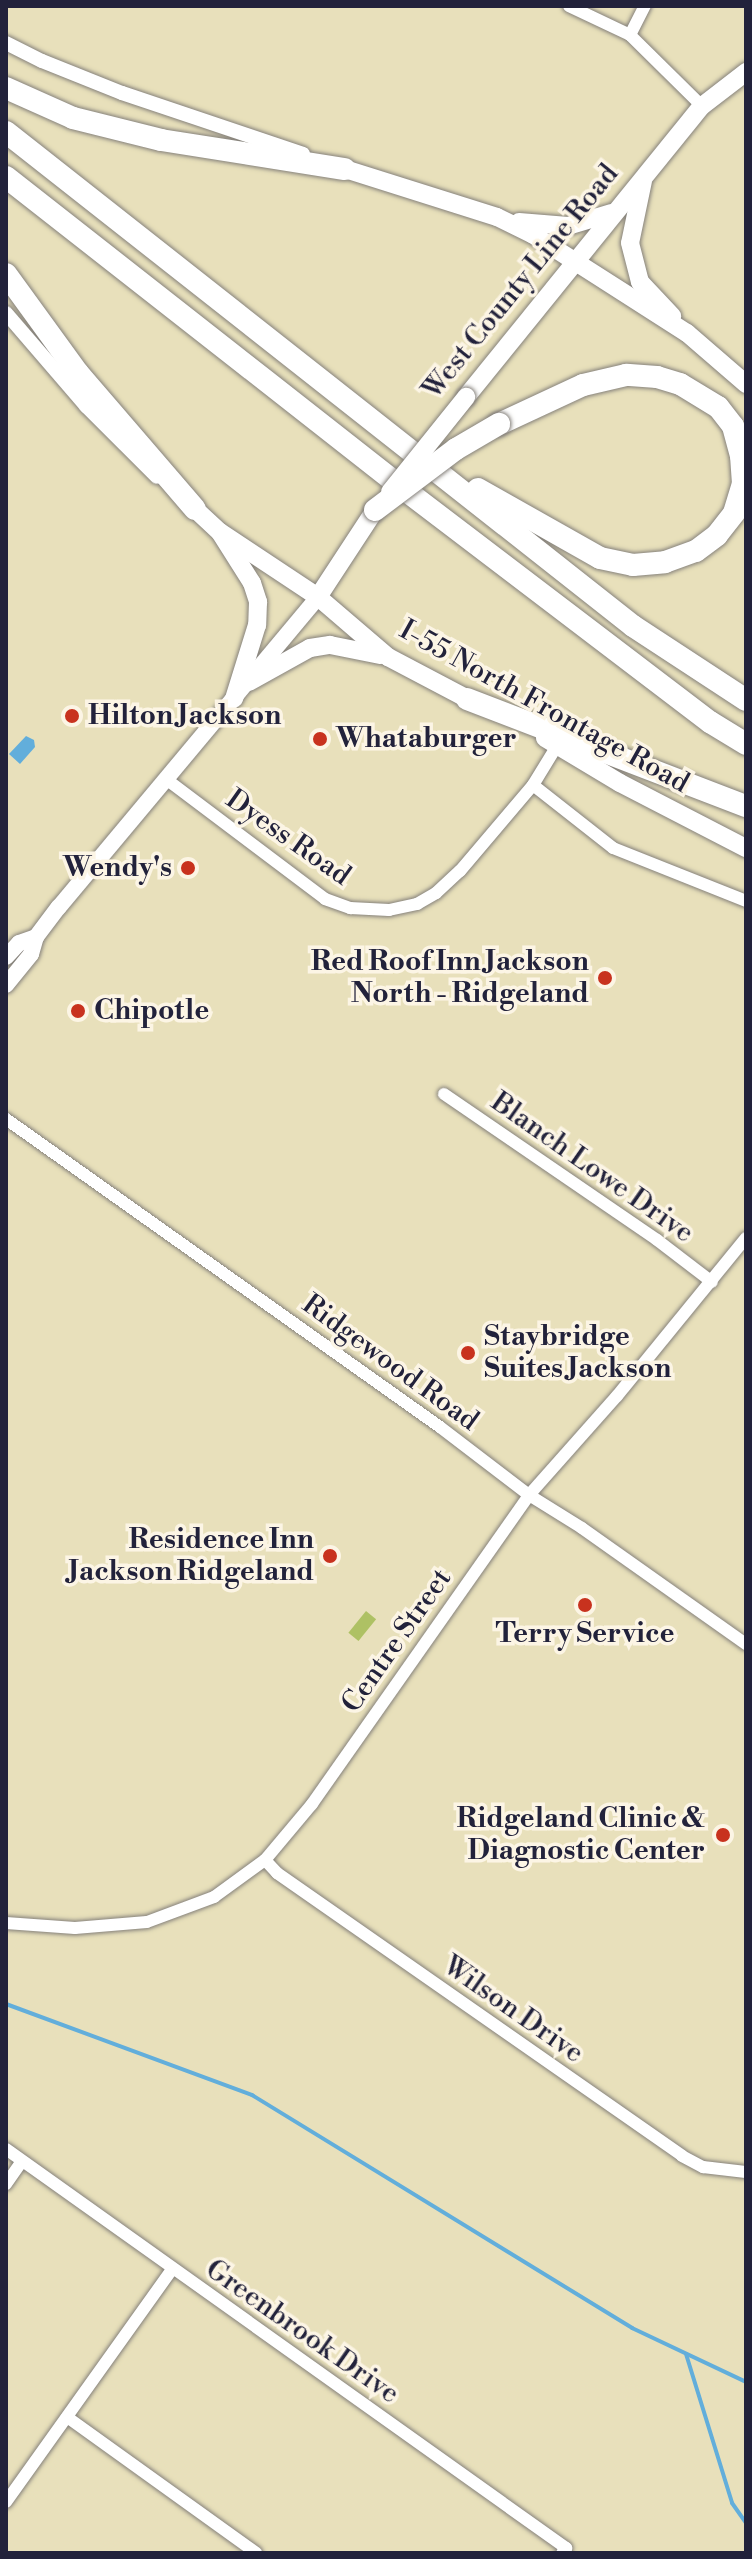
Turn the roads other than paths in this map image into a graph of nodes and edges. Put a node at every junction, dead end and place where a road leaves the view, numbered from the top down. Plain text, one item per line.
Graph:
1 (569, 6) edge
2 (645, 6) edge
3 (630, 35) junction
4 (6, 43) edge
5 (746, 72) edge
6 (6, 88) edge
7 (702, 106) junction
8 (6, 132) edge
9 (345, 169) junction
10 (645, 171) junction
11 (6, 177) edge
12 (612, 213) junction
13 (497, 217) junction
14 (573, 262) junction
15 (6, 274) edge
16 (6, 313) edge
17 (687, 333) junction
18 (746, 384) edge
19 (441, 472) junction
20 (195, 509) junction
21 (375, 510) junction
22 (220, 532) junction
23 (318, 597) junction
24 (388, 657) junction
25 (249, 682) junction
26 (234, 699) junction
27 (467, 699) junction
28 (746, 700) edge
29 (558, 744) junction
30 (746, 744) edge
31 (166, 779) junction
32 (533, 785) junction
33 (746, 806) edge
34 (746, 848) edge
35 (746, 901) edge
36 (36, 937) junction
37 (6, 957) edge
38 (6, 985) edge
39 (444, 1094) dead end
40 (6, 1119) edge
41 (746, 1238) edge
42 (712, 1282) junction
43 (529, 1495) junction
44 (746, 1644) edge
45 (265, 1860) junction
46 (6, 1923) edge
47 (6, 2149) edge
48 (22, 2161) junction
49 (746, 2172) edge
50 (6, 2184) edge
51 (172, 2269) junction
52 (67, 2417) junction
53 (6, 2502) edge
54 (256, 2553) edge
55 (562, 2553) edge

1 - 3 street
2 - 3 street
3 - 7 street
4 - 9 street
5 - 7 main road, West County Line Road
6 - 9 highway
7 - 10 main road, West County Line Road
8 - 19 highway
9 - 13 main road
10 - 12 main road, West County Line Road
10 - 17 main road
11 - 30 highway
12 - 13 main road
12 - 14 main road, West County Line Road
13 - 14 main road
14 - 17 main road
14 - 21 main road, West County Line Road, bridge
15 - 20 highway
16 - 20 street, I-55 North Frontage Road
17 - 18 main road
19 - 21 highway, bridge
19 - 28 highway
20 - 22 main road, I-55 North Frontage Road
21 - 23 main road, West County Line Road
22 - 23 main road, I-55 North Frontage Road
22 - 26 main road
23 - 24 main road, I-55 North Frontage Road
23 - 25 main road
24 - 25 main road
24 - 27 main road, I-55 North Frontage Road
25 - 26 main road
26 - 31 main road
27 - 29 main road, I-55 North Frontage Road
27 - 33 highway
29 - 32 street, Dyess Road
29 - 34 main road, I-55 North Frontage Road
31 - 32 street, Dyess Road
31 - 36 main road
32 - 35 street
36 - 37 main road
36 - 38 main road
39 - 42 street, Blanch Lowe Drive
40 - 43 street, Ridgewood Road
41 - 42 street, Centre Street
42 - 43 street, Centre Street
43 - 44 street, Ridgewood Road
43 - 45 street, Centre Street
45 - 46 street, Centre Street
45 - 49 street, Wilson Drive
47 - 48 street, Greenbrook Drive
48 - 50 street
48 - 51 street, Greenbrook Drive
51 - 52 street
51 - 55 street, Greenbrook Drive
52 - 53 street
52 - 54 street

